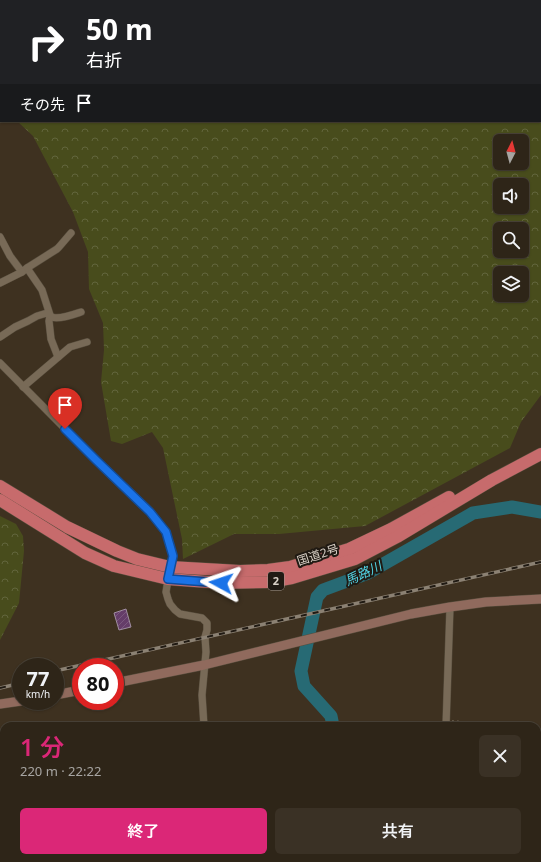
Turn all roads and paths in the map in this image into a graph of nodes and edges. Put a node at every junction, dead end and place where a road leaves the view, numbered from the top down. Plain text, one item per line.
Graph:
1 (71, 233) dead end
2 (0, 237) edge
3 (25, 270) junction
4 (0, 283) edge
5 (82, 312) dead end
6 (50, 314) junction
7 (0, 337) edge
8 (87, 342) dead end
9 (58, 357) junction
10 (0, 363) edge
11 (23, 387) junction
12 (541, 445) edge
13 (541, 454) edge
14 (0, 479) edge
15 (0, 486) edge
16 (0, 500) edge
17 (0, 505) edge
18 (64, 532) junction
19 (170, 567) junction
20 (168, 579) junction
21 (541, 599) edge
22 (450, 607) junction
23 (204, 665) junction
24 (124, 681) edge
25 (12, 702) edge
26 (0, 704) edge
27 (204, 722) edge
28 (446, 722) edge

1 - 3 street
2 - 3 street
3 - 4 street
3 - 6 street
5 - 6 street
6 - 7 street
6 - 9 street
8 - 9 street
9 - 11 street
10 - 11 street
11 - 19 street
12 - 19 highway, 国道2号 / 2
13 - 20 highway, 国道2号 / 2
14 - 18 highway
15 - 18 highway, 国道2号 / 2
16 - 18 highway, 国道2号 / 2
17 - 18 highway, 2
18 - 19 highway, 国道2号 / 2
18 - 20 highway, 国道2号 / 2
19 - 20 street
20 - 23 street
21 - 22 street
22 - 23 street
22 - 28 street
23 - 24 street
23 - 27 street
25 - 26 street

